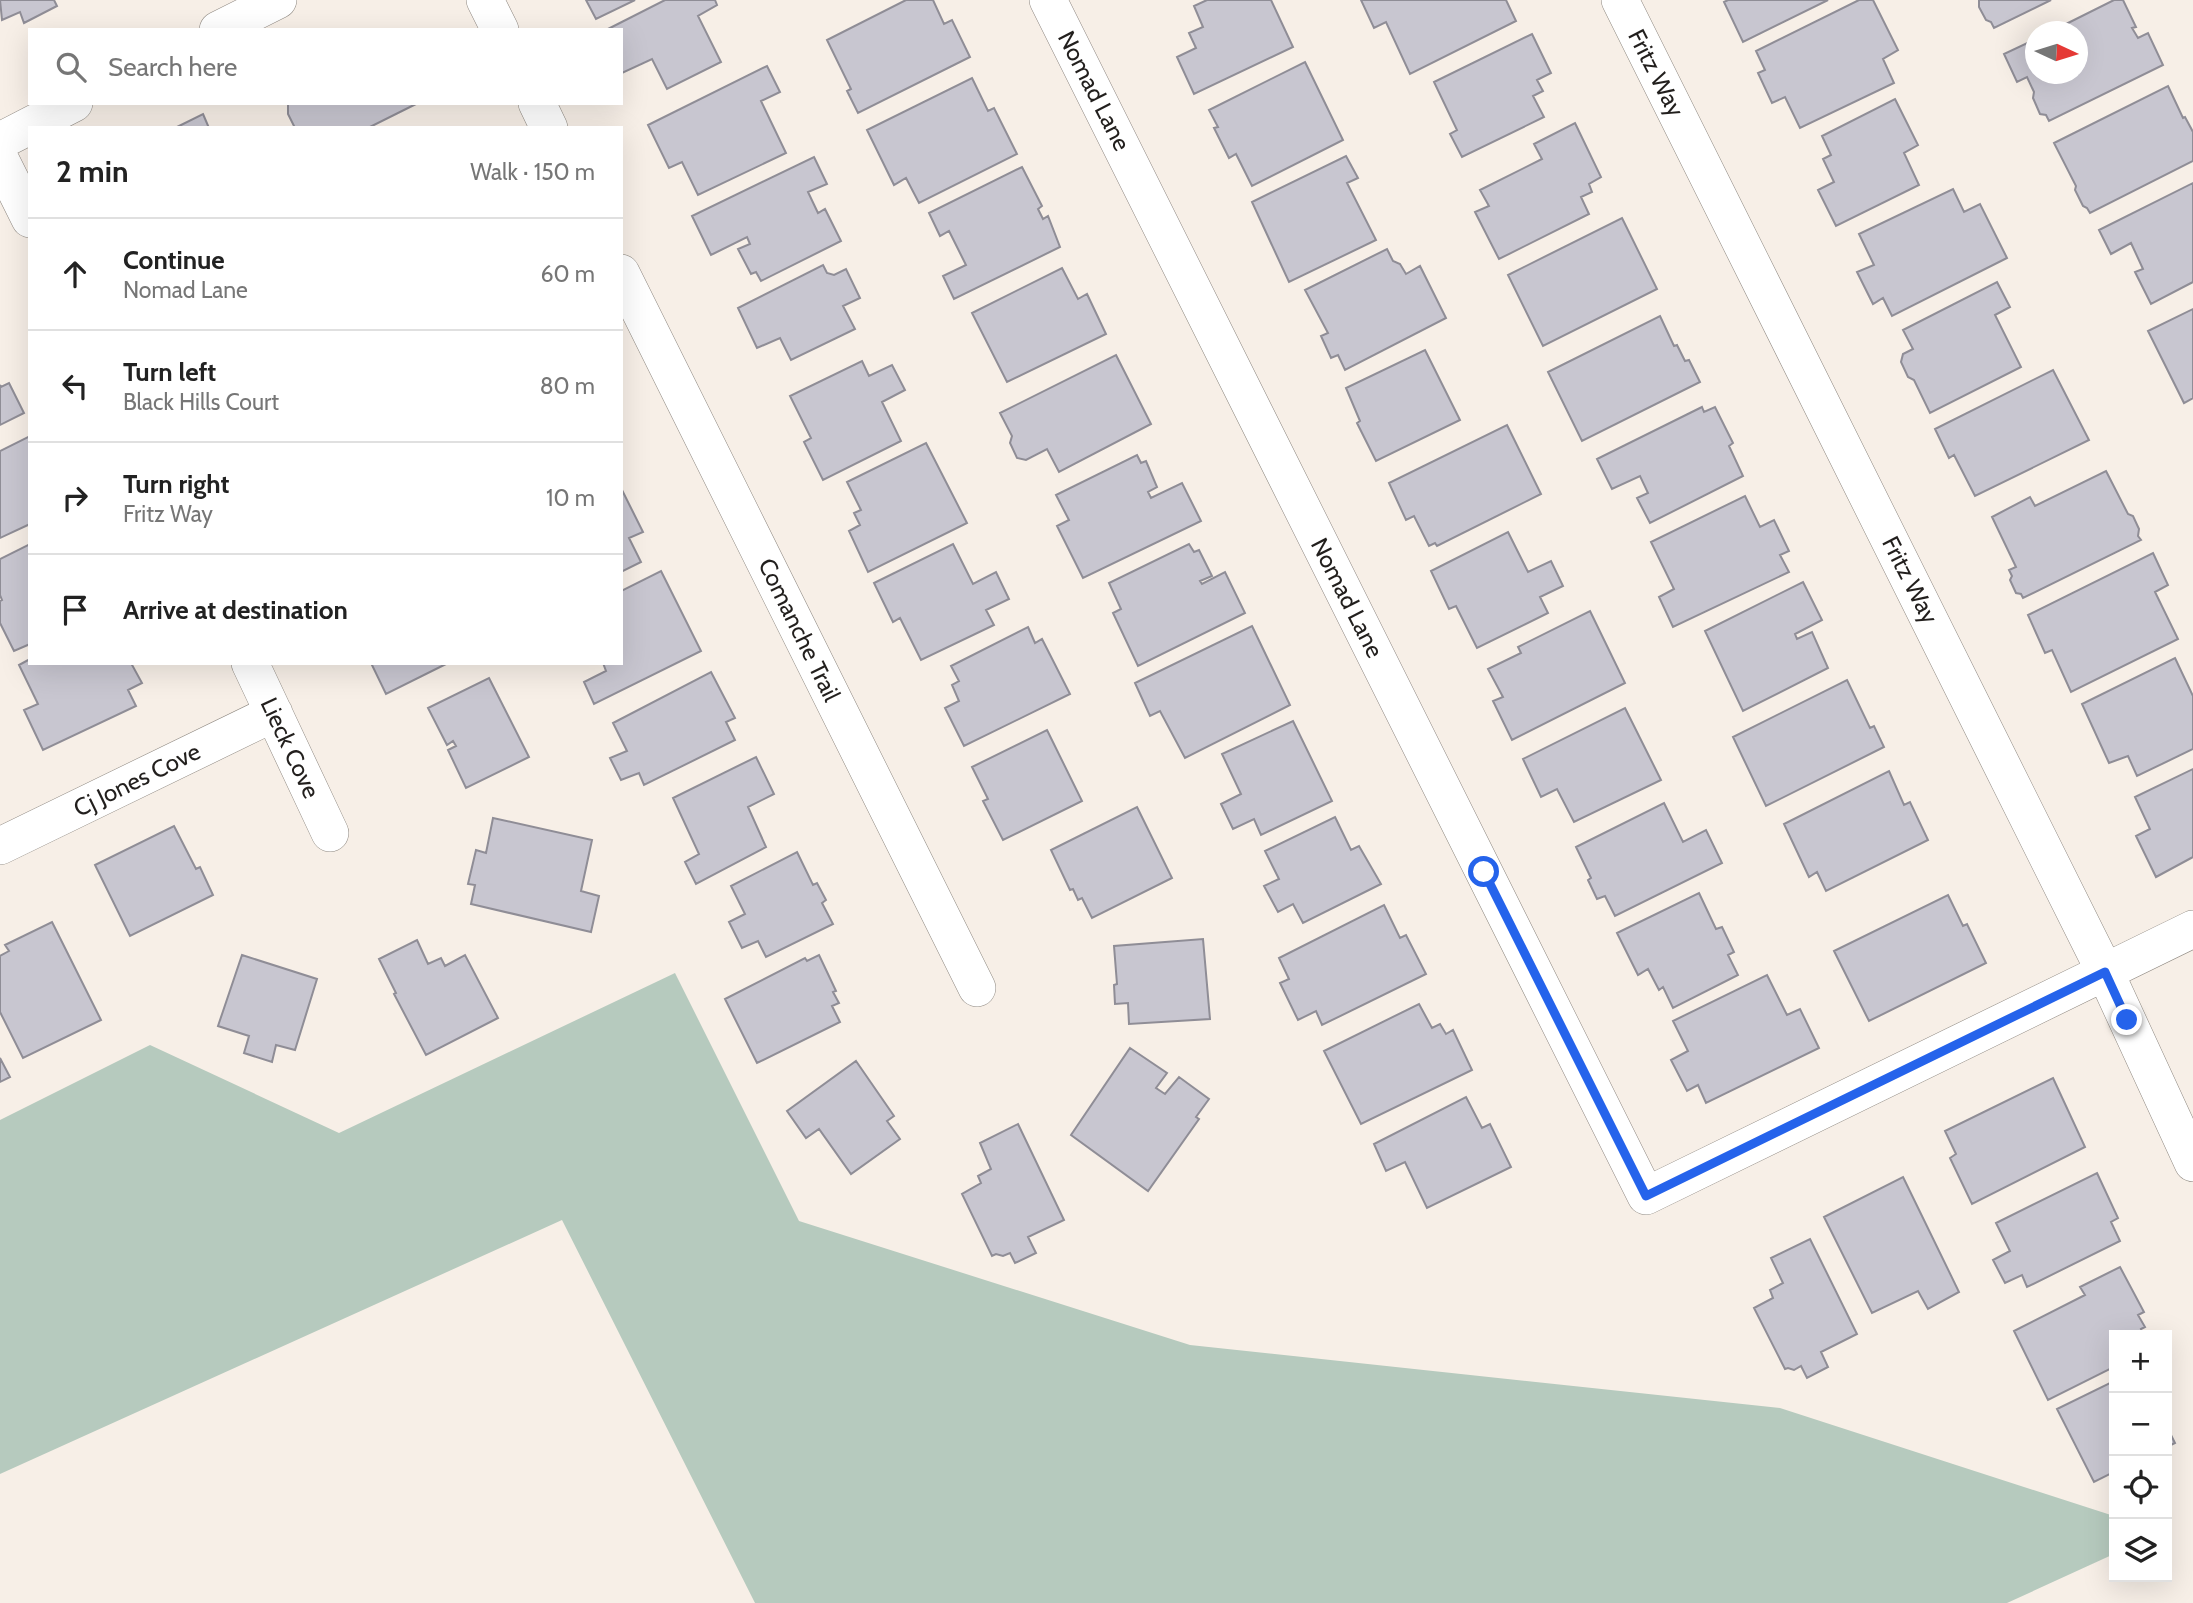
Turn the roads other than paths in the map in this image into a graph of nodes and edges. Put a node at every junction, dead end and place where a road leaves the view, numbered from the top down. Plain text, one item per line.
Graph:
1 (278, 0) edge
2 (485, 0) edge
3 (1048, 0) edge
4 (1620, 0) edge
5 (222, 28) edge
6 (499, 28) edge
7 (70, 105) edge
8 (538, 105) edge
9 (29, 126) edge
10 (548, 126) edge
11 (28, 127) edge
12 (0, 141) edge
13 (0, 159) edge
14 (28, 215) edge
15 (623, 277) edge
16 (251, 665) edge
17 (274, 713) junction
18 (330, 832) dead end
19 (0, 846) edge
20 (2193, 929) edge
21 (2105, 972) junction
22 (977, 988) dead end
23 (2193, 1163) edge

1 - 5 street
2 - 6 street
3 - 21 street, Nomad Lane
4 - 21 street, Fritz Way
7 - 9 street
8 - 10 street
11 - 12 street
13 - 14 street
15 - 22 street, Comanche Trail
16 - 17 street, Lieck Cove
17 - 18 street, Lieck Cove
17 - 19 street, Cj Jones Cove
20 - 21 street
21 - 23 street, Fritz Way

